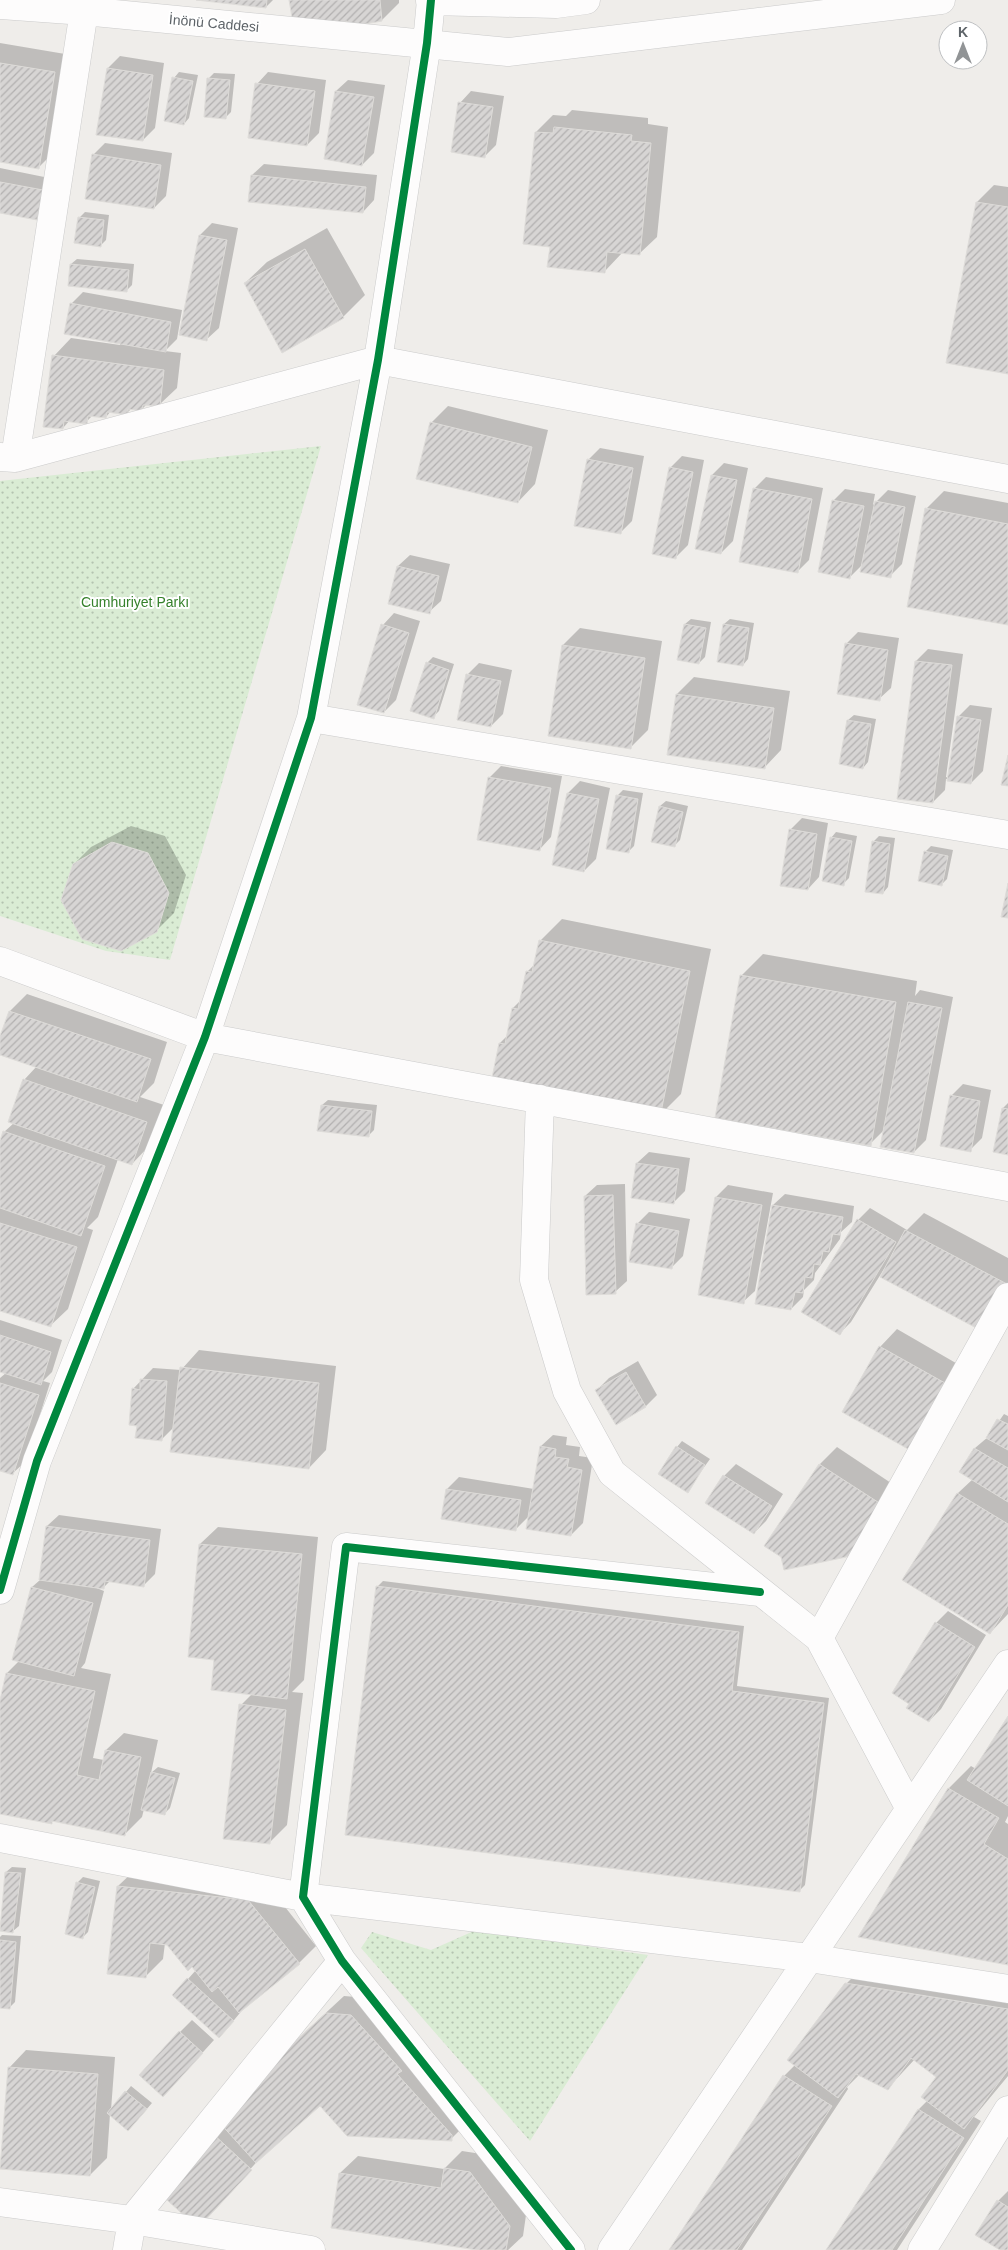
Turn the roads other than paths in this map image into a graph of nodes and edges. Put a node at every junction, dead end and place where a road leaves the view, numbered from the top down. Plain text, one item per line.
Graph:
1 (586, 0) edge
2 (940, 0) edge
3 (431, 1) edge
4 (0, 5) edge
5 (84, 11) junction
6 (427, 43) junction
7 (378, 360) junction
8 (7, 458) edge
9 (1008, 479) edge
10 (311, 718) junction
11 (1008, 835) edge
12 (0, 961) edge
13 (206, 1037) junction
14 (540, 1099) junction
15 (1008, 1187) edge
16 (1008, 1297) edge
17 (10, 1514) edge
18 (0, 1590) edge
19 (760, 1592) junction
20 (819, 1638) junction
21 (1008, 1664) edge
22 (910, 1809) junction
23 (0, 1838) edge
24 (303, 1897) junction
25 (810, 1958) junction
26 (342, 1960) junction
27 (1008, 1989) edge
28 (1008, 2110) edge
29 (0, 2202) edge
30 (132, 2220) junction
31 (127, 2250) edge
32 (310, 2250) edge
33 (570, 2250) edge
34 (612, 2250) edge
35 (922, 2250) edge

1 - 3 street
2 - 6 street, İnönü Caddesi
3 - 6 street
4 - 5 street, İnönü Caddesi
5 - 6 street, İnönü Caddesi
5 - 8 street
6 - 7 street
7 - 8 street
7 - 9 street
7 - 10 street
10 - 11 street
10 - 13 street
12 - 13 street
13 - 14 street
13 - 17 street
14 - 15 street
14 - 19 street
16 - 20 street
17 - 18 street
19 - 20 street
19 - 24 street
20 - 22 street
21 - 22 street
22 - 25 street
23 - 24 street
24 - 25 street
24 - 26 street
25 - 27 street
25 - 34 street
26 - 30 street
26 - 33 street
28 - 35 street
29 - 30 street
30 - 31 street
30 - 32 street

